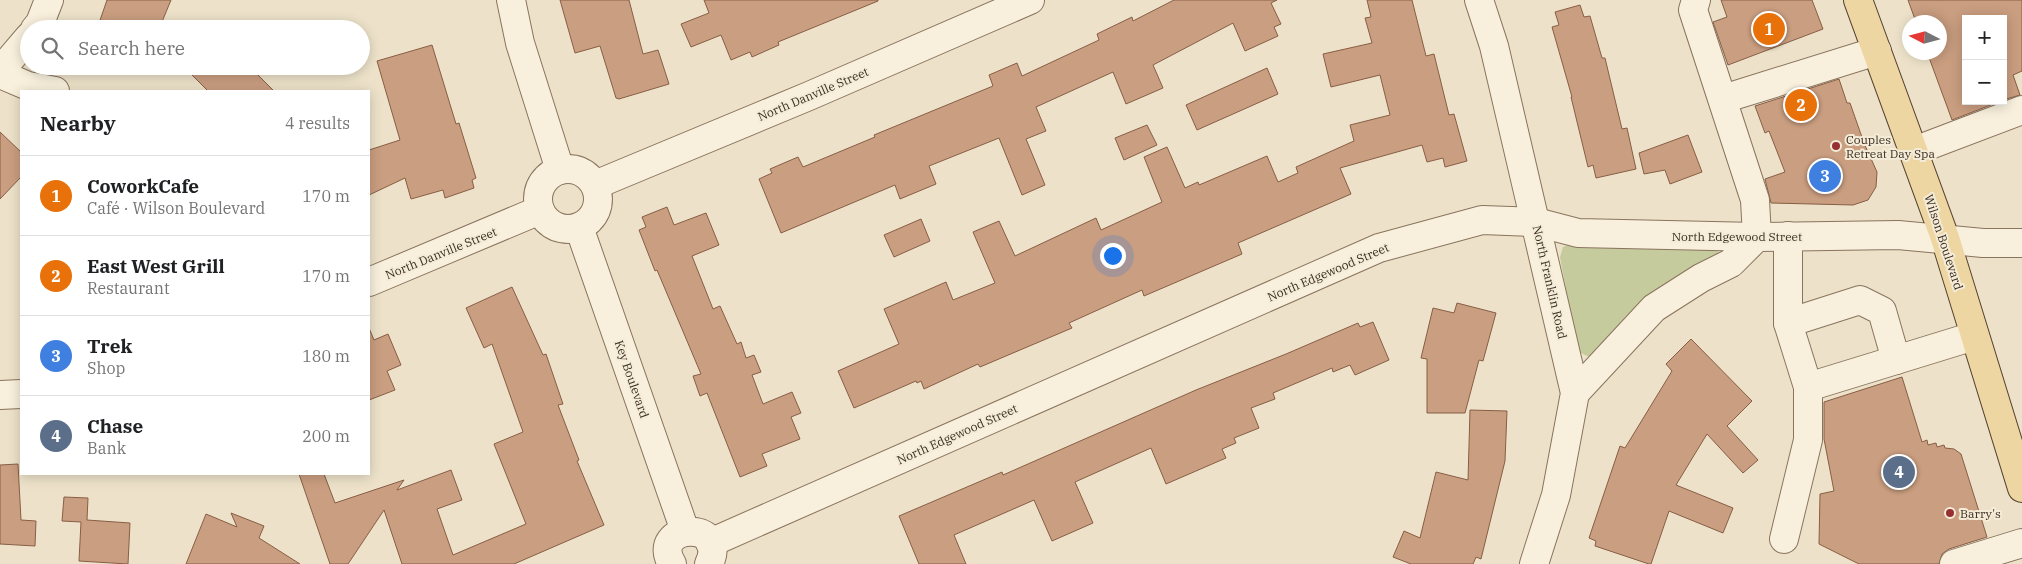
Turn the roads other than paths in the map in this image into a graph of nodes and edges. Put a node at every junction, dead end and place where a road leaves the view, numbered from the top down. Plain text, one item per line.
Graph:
1 (49, 0) edge
2 (511, 0) edge
3 (1030, 0) edge
4 (1479, 0) edge
5 (1696, 0) edge
6 (1858, 0) edge
7 (41, 20) edge
8 (20, 47) edge
9 (1877, 51) junction
10 (0, 73) edge
11 (28, 88) edge
12 (46, 90) edge
13 (1723, 100) junction
14 (2022, 110) edge
15 (1914, 151) junction
16 (560, 170) junction
17 (595, 185) junction
18 (540, 210) junction
19 (1536, 222) junction
20 (579, 228) junction
21 (1788, 236) junction
22 (1757, 237) junction
23 (1944, 238) junction
24 (2022, 243) edge
25 (370, 282) edge
26 (1788, 323) junction
27 (1974, 336) junction
28 (1896, 360) junction
29 (1808, 387) junction
30 (1575, 393) junction
31 (20, 394) edge
32 (0, 395) edge
33 (2022, 488) edge
34 (685, 531) junction
35 (1784, 539) dead end
36 (2022, 543) edge
37 (709, 554) edge
38 (670, 563) edge
39 (1534, 564) edge
40 (1954, 564) edge

1 - 7 street
2 - 16 street
3 - 17 street, North Danville Street
4 - 19 street, North Franklin Road
5 - 13 street
6 - 9 main road, Wilson Boulevard
8 - 10 street
9 - 13 street
9 - 15 main road, Wilson Boulevard
10 - 11 street
11 - 12 street
13 - 22 street
14 - 15 street
15 - 23 main road, Wilson Boulevard
16 - 17 street
16 - 18 street
17 - 20 street
18 - 20 street
18 - 25 street, North Danville Street
19 - 22 street, North Edgewood Street
19 - 30 street, North Franklin Road
19 - 37 street, North Edgewood Street
20 - 34 street, Key Boulevard
21 - 22 street, North Edgewood Street
21 - 23 street, North Edgewood Street
21 - 26 street
22 - 30 street
23 - 24 street, North Edgewood Street
23 - 27 main road, Wilson Boulevard
26 - 28 street
26 - 29 street
27 - 28 street
27 - 33 main road, Wilson Boulevard
28 - 29 street
29 - 35 street
30 - 39 street, North Franklin Road
31 - 32 street
34 - 37 street
34 - 38 street
36 - 40 street

